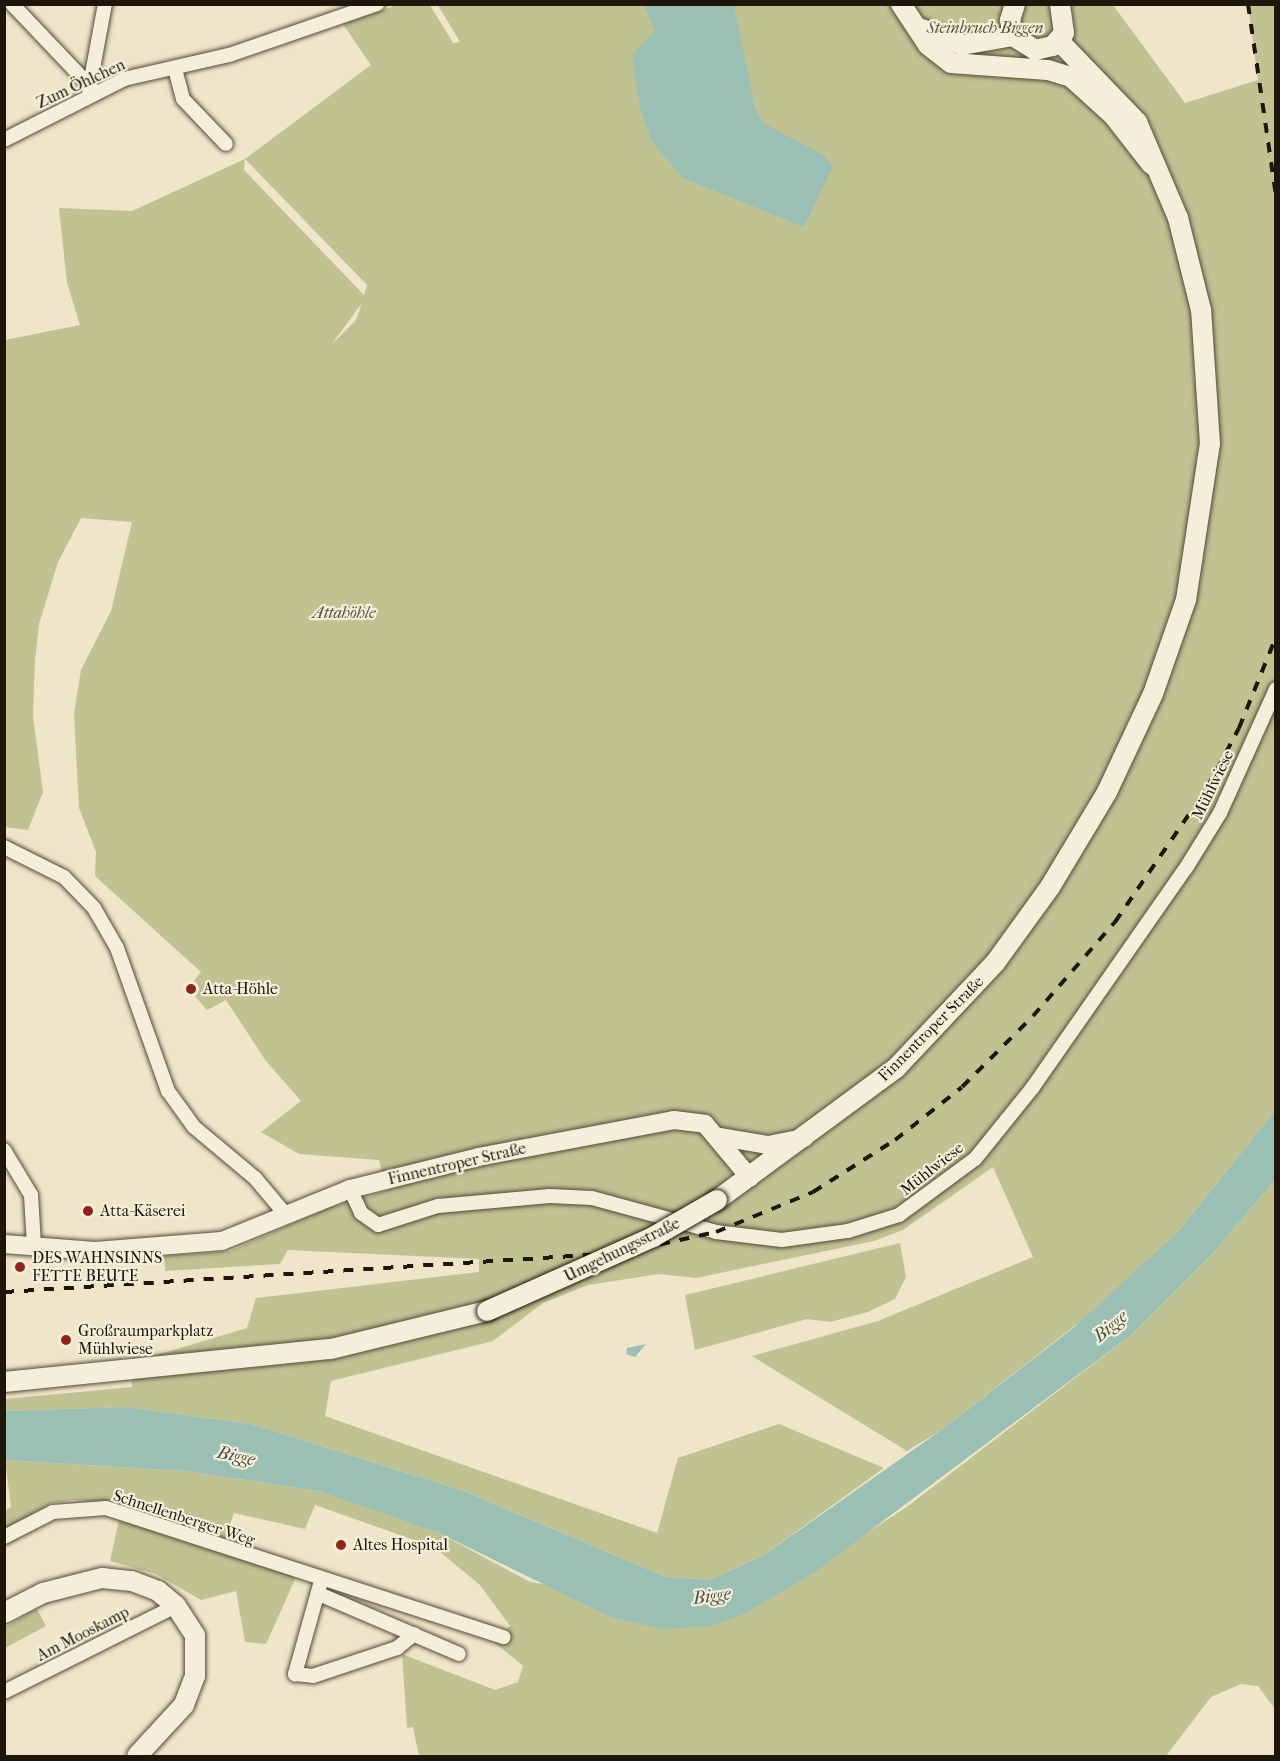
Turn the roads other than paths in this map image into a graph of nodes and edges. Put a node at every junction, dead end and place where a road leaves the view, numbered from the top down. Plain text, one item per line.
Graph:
1 (12, 4) edge
2 (105, 4) edge
3 (377, 4) edge
4 (901, 4) edge
5 (1015, 4) edge
6 (1060, 4) edge
7 (913, 21) junction
8 (1014, 36) junction
9 (1059, 41) junction
10 (175, 69) junction
11 (89, 90) junction
12 (4, 140) edge
13 (226, 144) dead end
14 (1163, 176) junction
15 (1275, 689) edge
16 (4, 847) edge
17 (721, 1137) junction
18 (805, 1138) junction
19 (4, 1150) edge
20 (4, 1165) edge
21 (750, 1178) junction
22 (26, 1184) junction
23 (350, 1189) junction
24 (286, 1215) junction
25 (4, 1244) edge
26 (34, 1246) junction
27 (4, 1382) edge
28 (4, 1537) edge
29 (320, 1588) junction
30 (176, 1606) junction
31 (4, 1613) edge
32 (414, 1634) junction
33 (504, 1637) dead end
34 (459, 1654) dead end
35 (4, 1692) edge
36 (137, 1756) edge

1 - 11 street
2 - 11 street
3 - 10 street, Zum Öhlchen
4 - 7 main road
5 - 8 main road
6 - 9 main road
7 - 8 main road
7 - 14 main road
8 - 9 main road
9 - 14 main road, Finnentroper Straße
10 - 11 street, Zum Öhlchen
10 - 13 street
11 - 12 street, Zum Öhlchen
14 - 18 main road, Finnentroper Straße
15 - 23 street, Mühlwiese
16 - 24 street
17 - 18 street
17 - 21 street, Finnentroper Straße
17 - 23 street, Finnentroper Straße
18 - 21 main road, Finnentroper Straße
19 - 22 street
20 - 22 street
21 - 27 main road, Umgehungsstraße, bridge
22 - 26 street
23 - 24 street, Finnentroper Straße
24 - 26 street, Finnentroper Straße
25 - 26 street, Finnentroper Straße
28 - 29 street, Schnellenberger Weg
29 - 32 street, Schnellenberger Weg
29 - 32 street
29 - 33 street, Schnellenberger Weg
30 - 31 main road
30 - 35 street, Am Mooskamp
30 - 36 main road
32 - 34 street, Schnellenberger Weg

